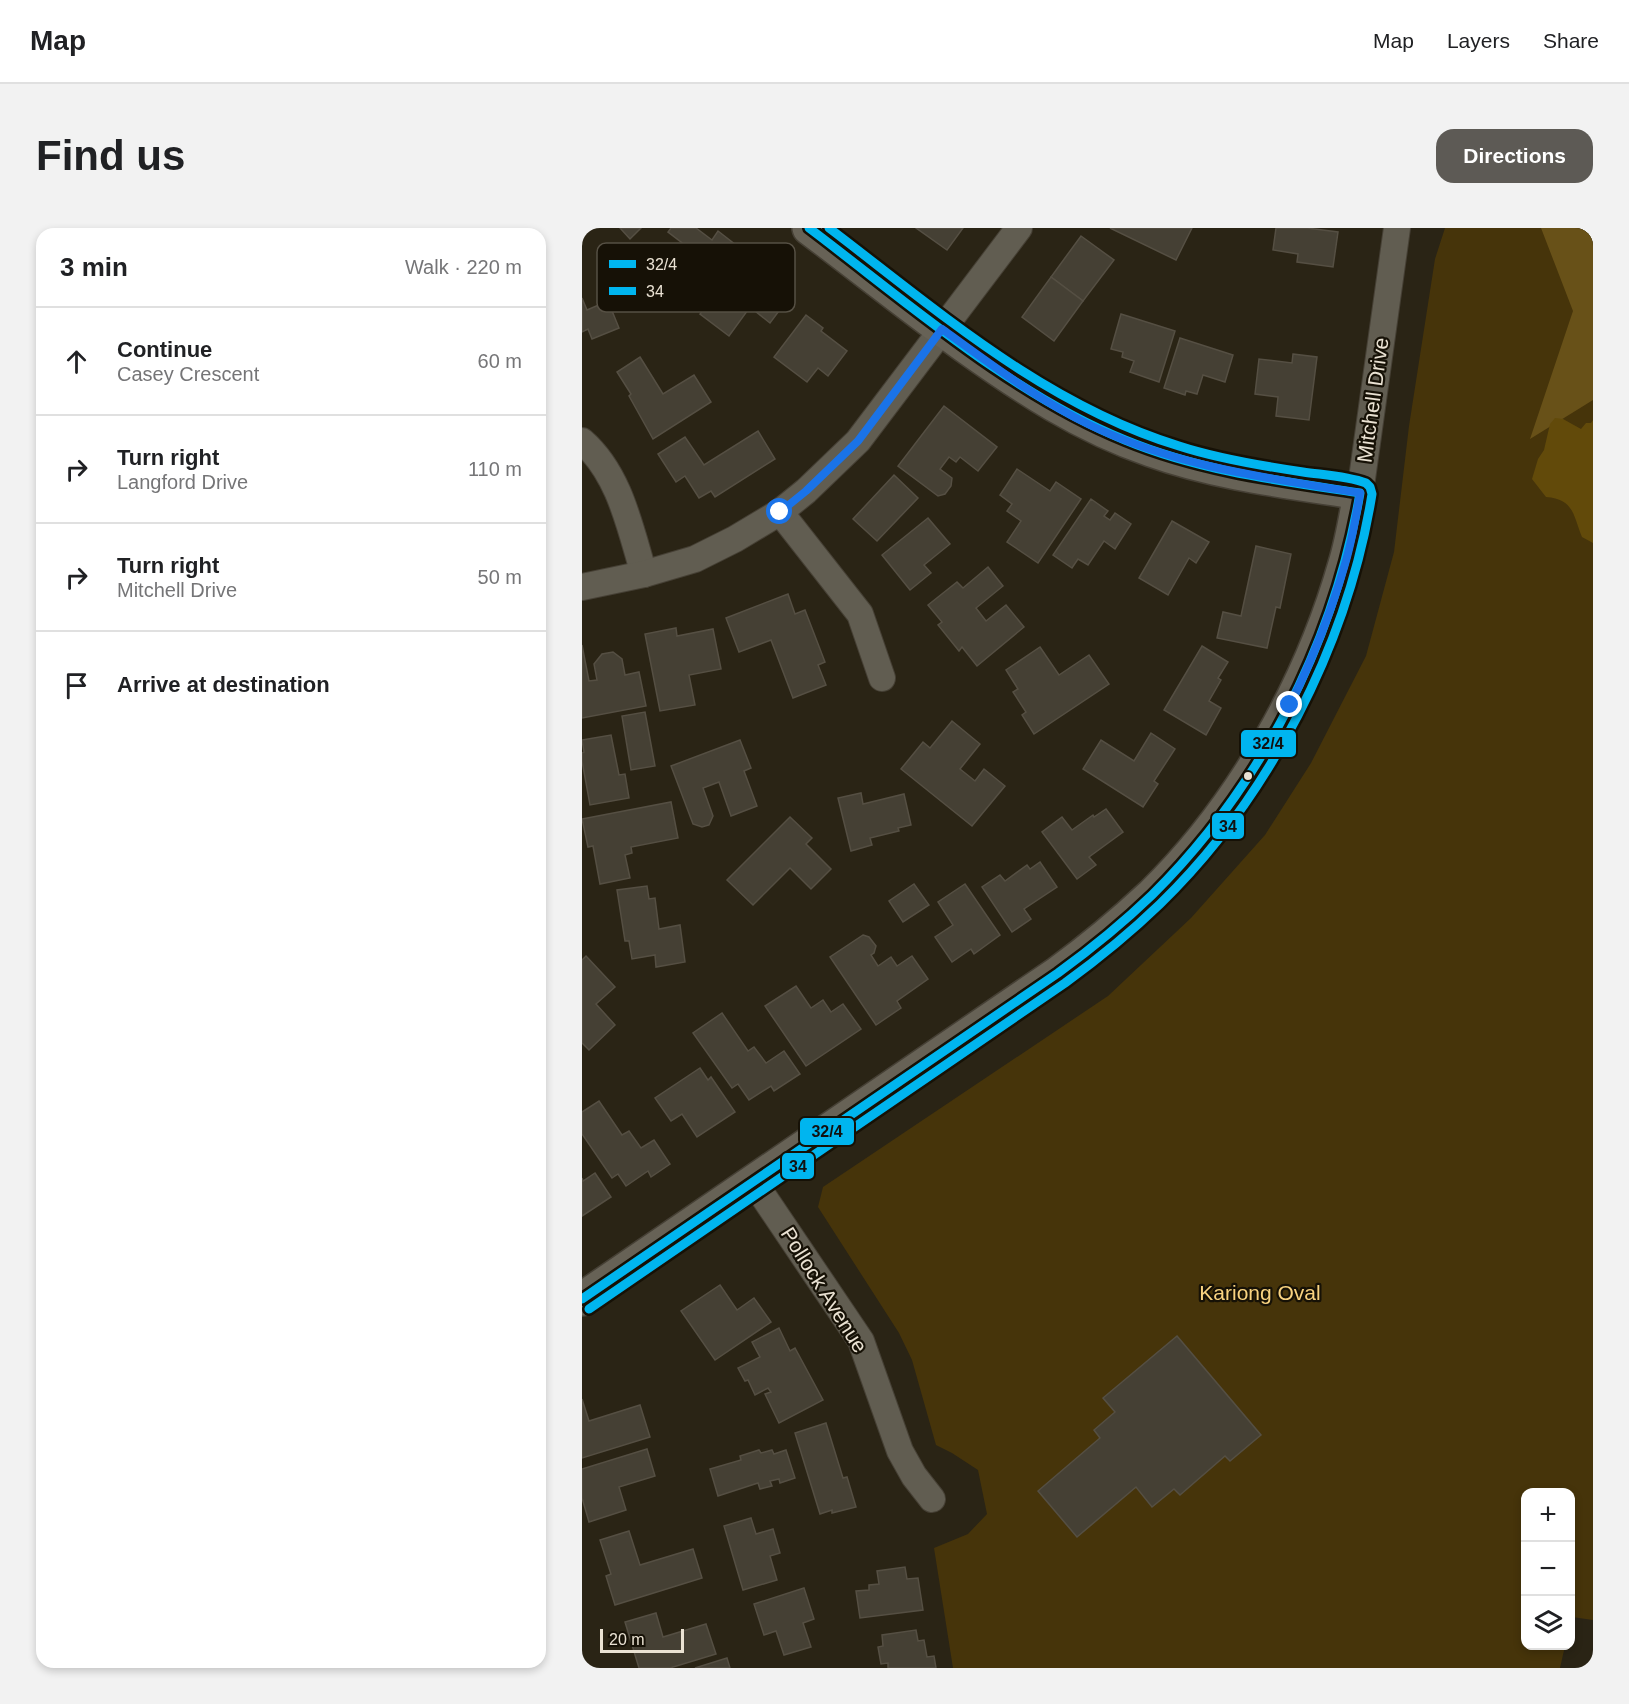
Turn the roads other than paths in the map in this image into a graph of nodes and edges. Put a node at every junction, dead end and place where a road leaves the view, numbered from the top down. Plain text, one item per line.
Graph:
1 (808, 228) edge
2 (1019, 228) edge
3 (1397, 228) edge
4 (942, 329) junction
5 (582, 441) edge
6 (1360, 493) junction
7 (780, 512) junction
8 (644, 574) junction
9 (582, 587) edge
10 (882, 678) dead end
11 (753, 1181) junction
12 (582, 1299) edge
13 (933, 1499) dead end

1 - 4 street
2 - 4 street
3 - 6 street, Mitchell Drive
4 - 6 street
4 - 7 street
5 - 8 street
6 - 11 street, Mitchell Drive
7 - 8 street
7 - 10 street
8 - 9 street
11 - 12 street, Mitchell Drive
11 - 13 street, Pollock Avenue

